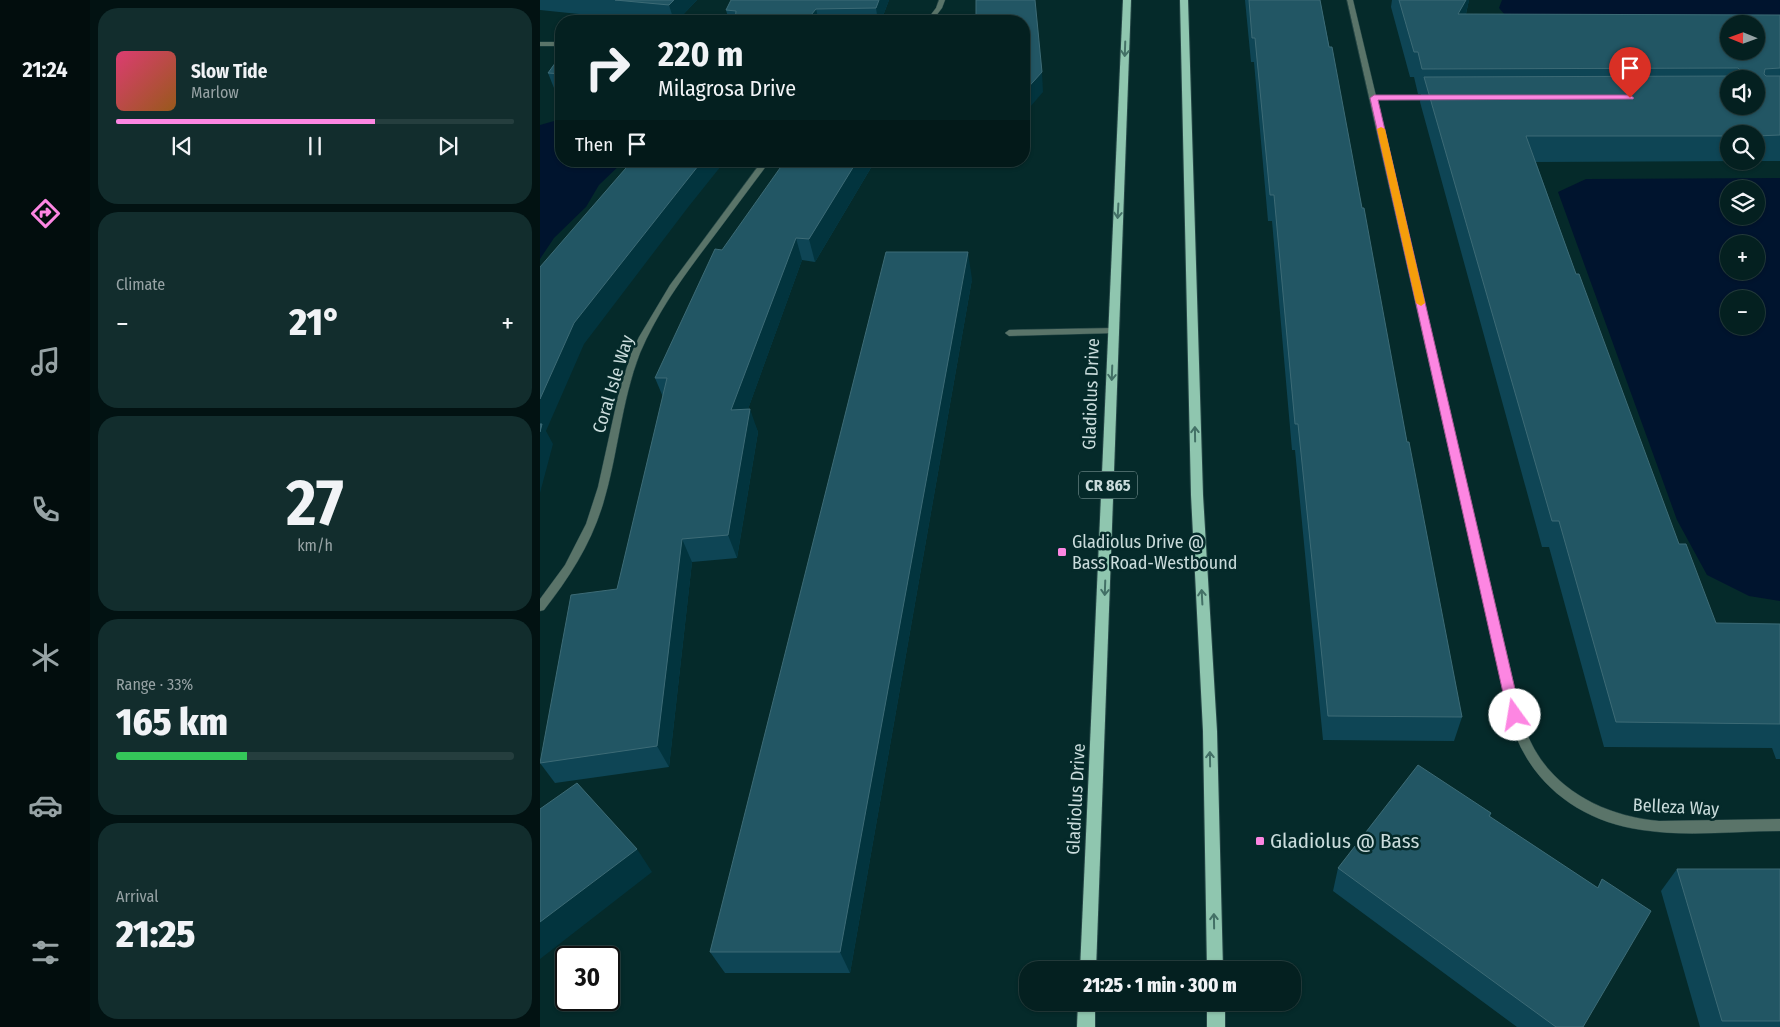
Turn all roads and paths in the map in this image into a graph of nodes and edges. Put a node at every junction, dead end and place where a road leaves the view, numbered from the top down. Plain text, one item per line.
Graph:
1 (942, 0) edge
2 (1127, 0) edge
3 (1184, 0) edge
4 (1350, 0) edge
5 (934, 15) edge
6 (540, 44) edge
7 (555, 44) edge
8 (1374, 98) junction
9 (1443, 98) edge
10 (761, 167) edge
11 (1113, 331) junction
12 (1009, 332) dead end
13 (540, 607) edge
14 (1780, 825) edge
15 (1088, 961) edge
16 (1215, 961) edge
17 (1087, 1011) edge
18 (1216, 1011) edge
19 (1086, 1027) edge
20 (1216, 1027) edge

1 - 5 street
2 -> 11 main road, Gladiolus Drive / CR 865
16 -> 3 main road
4 - 8 street, Belleza Way
6 - 7 street
8 - 9 street
8 - 14 street, Belleza Way
10 - 13 street, Coral Isle Way
11 - 12 street
11 -> 15 main road, Gladiolus Drive / CR 865
17 - 19 main road
18 - 20 main road

